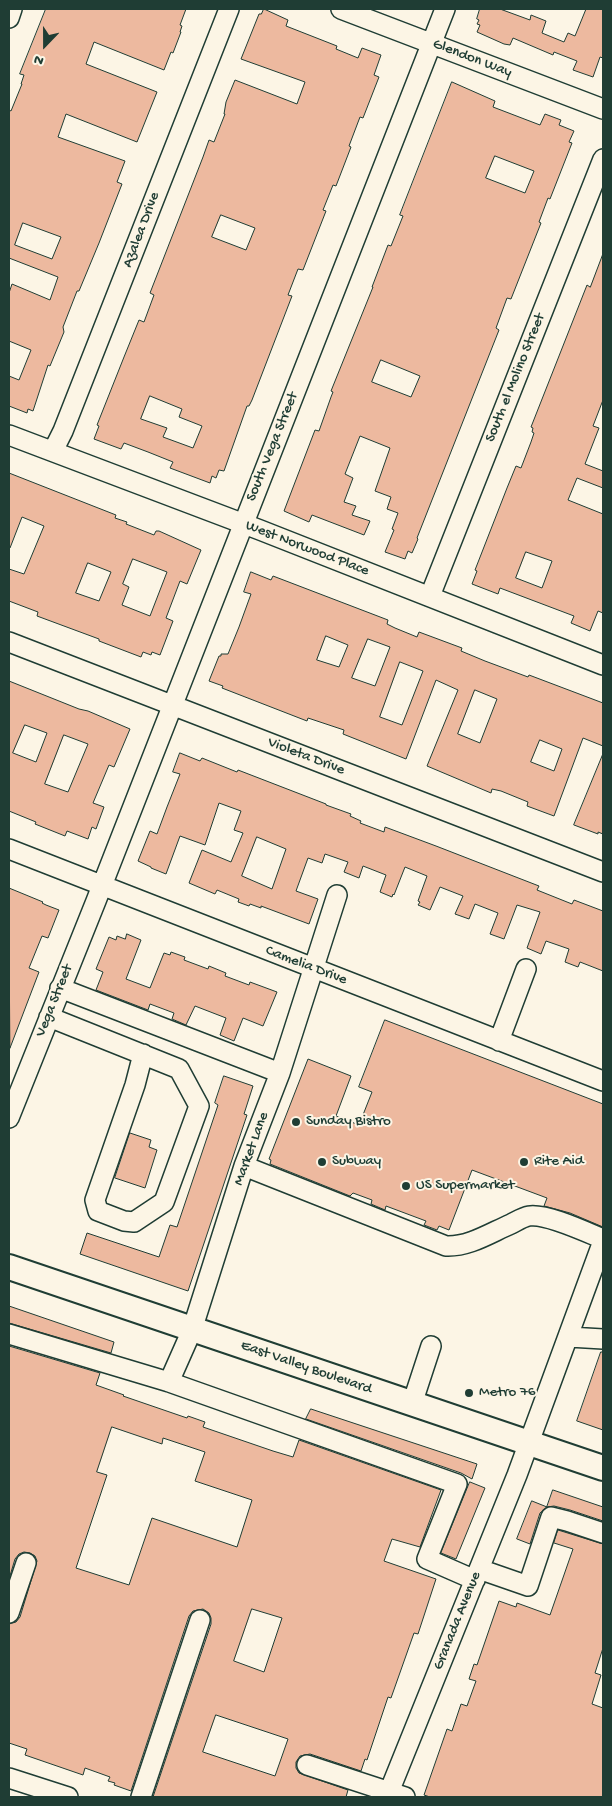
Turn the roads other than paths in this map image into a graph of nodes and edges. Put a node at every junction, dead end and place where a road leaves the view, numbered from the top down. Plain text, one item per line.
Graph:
1 (12, 9) edge
2 (229, 9) edge
3 (342, 9) edge
4 (445, 9) edge
5 (9, 18) edge
6 (432, 44) junction
7 (603, 109) edge
8 (603, 159) edge
9 (9, 435) edge
10 (53, 451) junction
11 (243, 524) junction
12 (430, 596) junction
13 (9, 642) edge
14 (603, 665) edge
15 (172, 706) junction
16 (9, 849) edge
17 (603, 872) edge
18 (101, 884) junction
19 (337, 895) dead end
20 (313, 968) junction
21 (526, 969) dead end
22 (60, 988) junction
23 (49, 1017) junction
24 (499, 1041) junction
25 (144, 1054) junction
26 (280, 1073) junction
27 (603, 1082) edge
28 (10, 1111) edge
29 (244, 1166) junction
30 (603, 1240) edge
31 (9, 1267) edge
32 (192, 1330) junction
33 (9, 1334) edge
34 (569, 1337) junction
35 (603, 1340) edge
36 (431, 1346) dead end
37 (170, 1382) junction
38 (412, 1404) junction
39 (528, 1443) junction
40 (603, 1468) edge
41 (603, 1533) edge
42 (26, 1563) dead end
43 (477, 1575) junction
44 (9, 1613) edge
45 (200, 1620) dead end
46 (307, 1765) dead end
47 (9, 1778) edge
48 (393, 1795) edge
49 (68, 1797) edge
50 (141, 1797) edge

1 - 5 street
2 - 10 street, Azalea Drive
3 - 6 street, Glendon Way
4 - 6 street, South Vega Street
6 - 7 street, Glendon Way
6 - 11 street, South Vega Street
8 - 12 street, South el Molino Street
9 - 10 street, West Norwood Place
10 - 11 street, West Norwood Place
11 - 12 street, West Norwood Place
11 - 15 street, South Vega Street
12 - 14 street, West Norwood Place
13 - 15 street, Violeta Drive
15 - 17 street, Violeta Drive
15 - 18 street, South Vega Street
16 - 18 street, Camelia Drive
18 - 20 street, Camelia Drive
18 - 22 street, Vega Street
19 - 20 street, Market Lane
20 - 24 street, Camelia Drive
20 - 26 street, Market Lane
21 - 24 street
22 - 23 street, Vega Street
22 - 26 street
23 - 25 street
23 - 28 street, Vega Street
24 - 27 street, Camelia Drive
25 - 25 street
26 - 29 street, Market Lane
29 - 30 street
29 - 32 street, Market Lane
30 - 34 street, Granada Avenue
31 - 32 main road, East Valley Boulevard
32 - 37 street, Market Lane
32 - 38 main road, East Valley Boulevard
33 - 37 street
34 - 35 street
34 - 39 street, Granada Avenue
36 - 38 street
37 - 43 street
38 - 39 main road, East Valley Boulevard
39 - 40 main road, East Valley Boulevard
39 - 43 street, Granada Avenue
41 - 43 street
42 - 44 street
43 - 48 street, Granada Avenue
45 - 50 street
46 - 48 street
47 - 49 street

